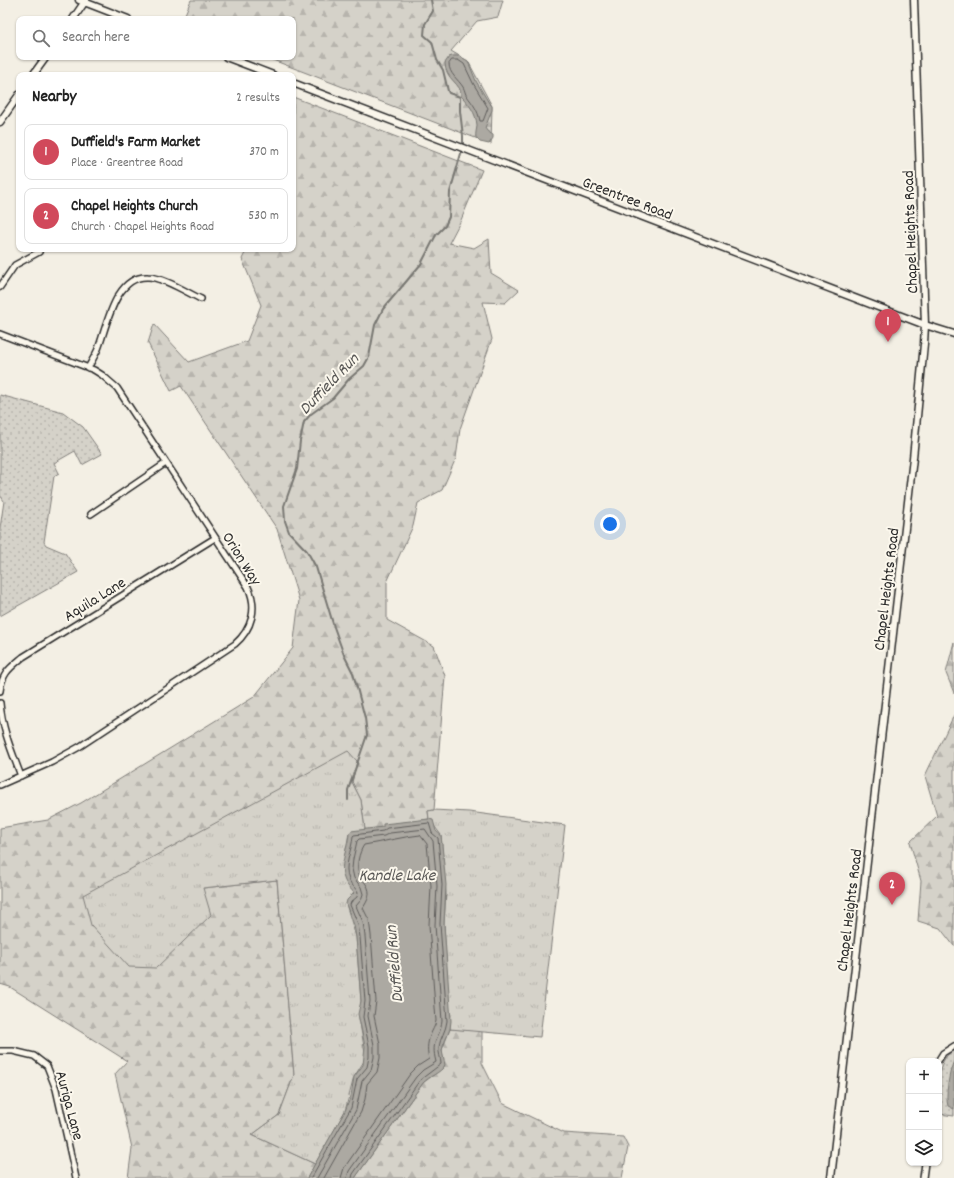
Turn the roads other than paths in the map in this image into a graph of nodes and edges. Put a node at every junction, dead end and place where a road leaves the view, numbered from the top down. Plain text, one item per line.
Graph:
1 (914, 0) edge
2 (83, 1) edge
3 (75, 16) edge
4 (120, 16) edge
5 (44, 60) edge
6 (234, 60) edge
7 (35, 72) edge
8 (265, 72) edge
9 (296, 84) edge
10 (16, 99) edge
11 (0, 122) edge
12 (39, 252) dead end
13 (0, 287) edge
14 (202, 299) dead end
15 (925, 325) junction
16 (0, 334) edge
17 (954, 334) edge
18 (88, 368) junction
19 (166, 463) junction
20 (91, 514) dead end
21 (215, 538) junction
22 (0, 691) edge
23 (0, 703) edge
24 (21, 776) junction
25 (0, 785) edge
26 (954, 1046) edge
27 (0, 1051) edge
28 (940, 1058) edge
29 (925, 1166) edge
30 (76, 1178) edge
31 (831, 1178) edge
32 (923, 1178) edge

1 - 15 street, Chapel Heights Road
2 - 3 street
2 - 4 street
5 - 7 street
6 - 8 street
9 - 15 street, Greentree Road
10 - 11 street
12 - 13 street
14 - 18 street
15 - 17 street, Greentree Road
15 - 31 street, Chapel Heights Road
16 - 18 street, Orion Way
18 - 19 street, Orion Way
19 - 20 street
19 - 21 street, Orion Way
21 - 22 street, Aquila Lane
21 - 24 street, Orion Way
23 - 24 street
24 - 25 street, Orion Way
26 - 28 street
27 - 30 street, Auriga Lane
29 - 32 street

